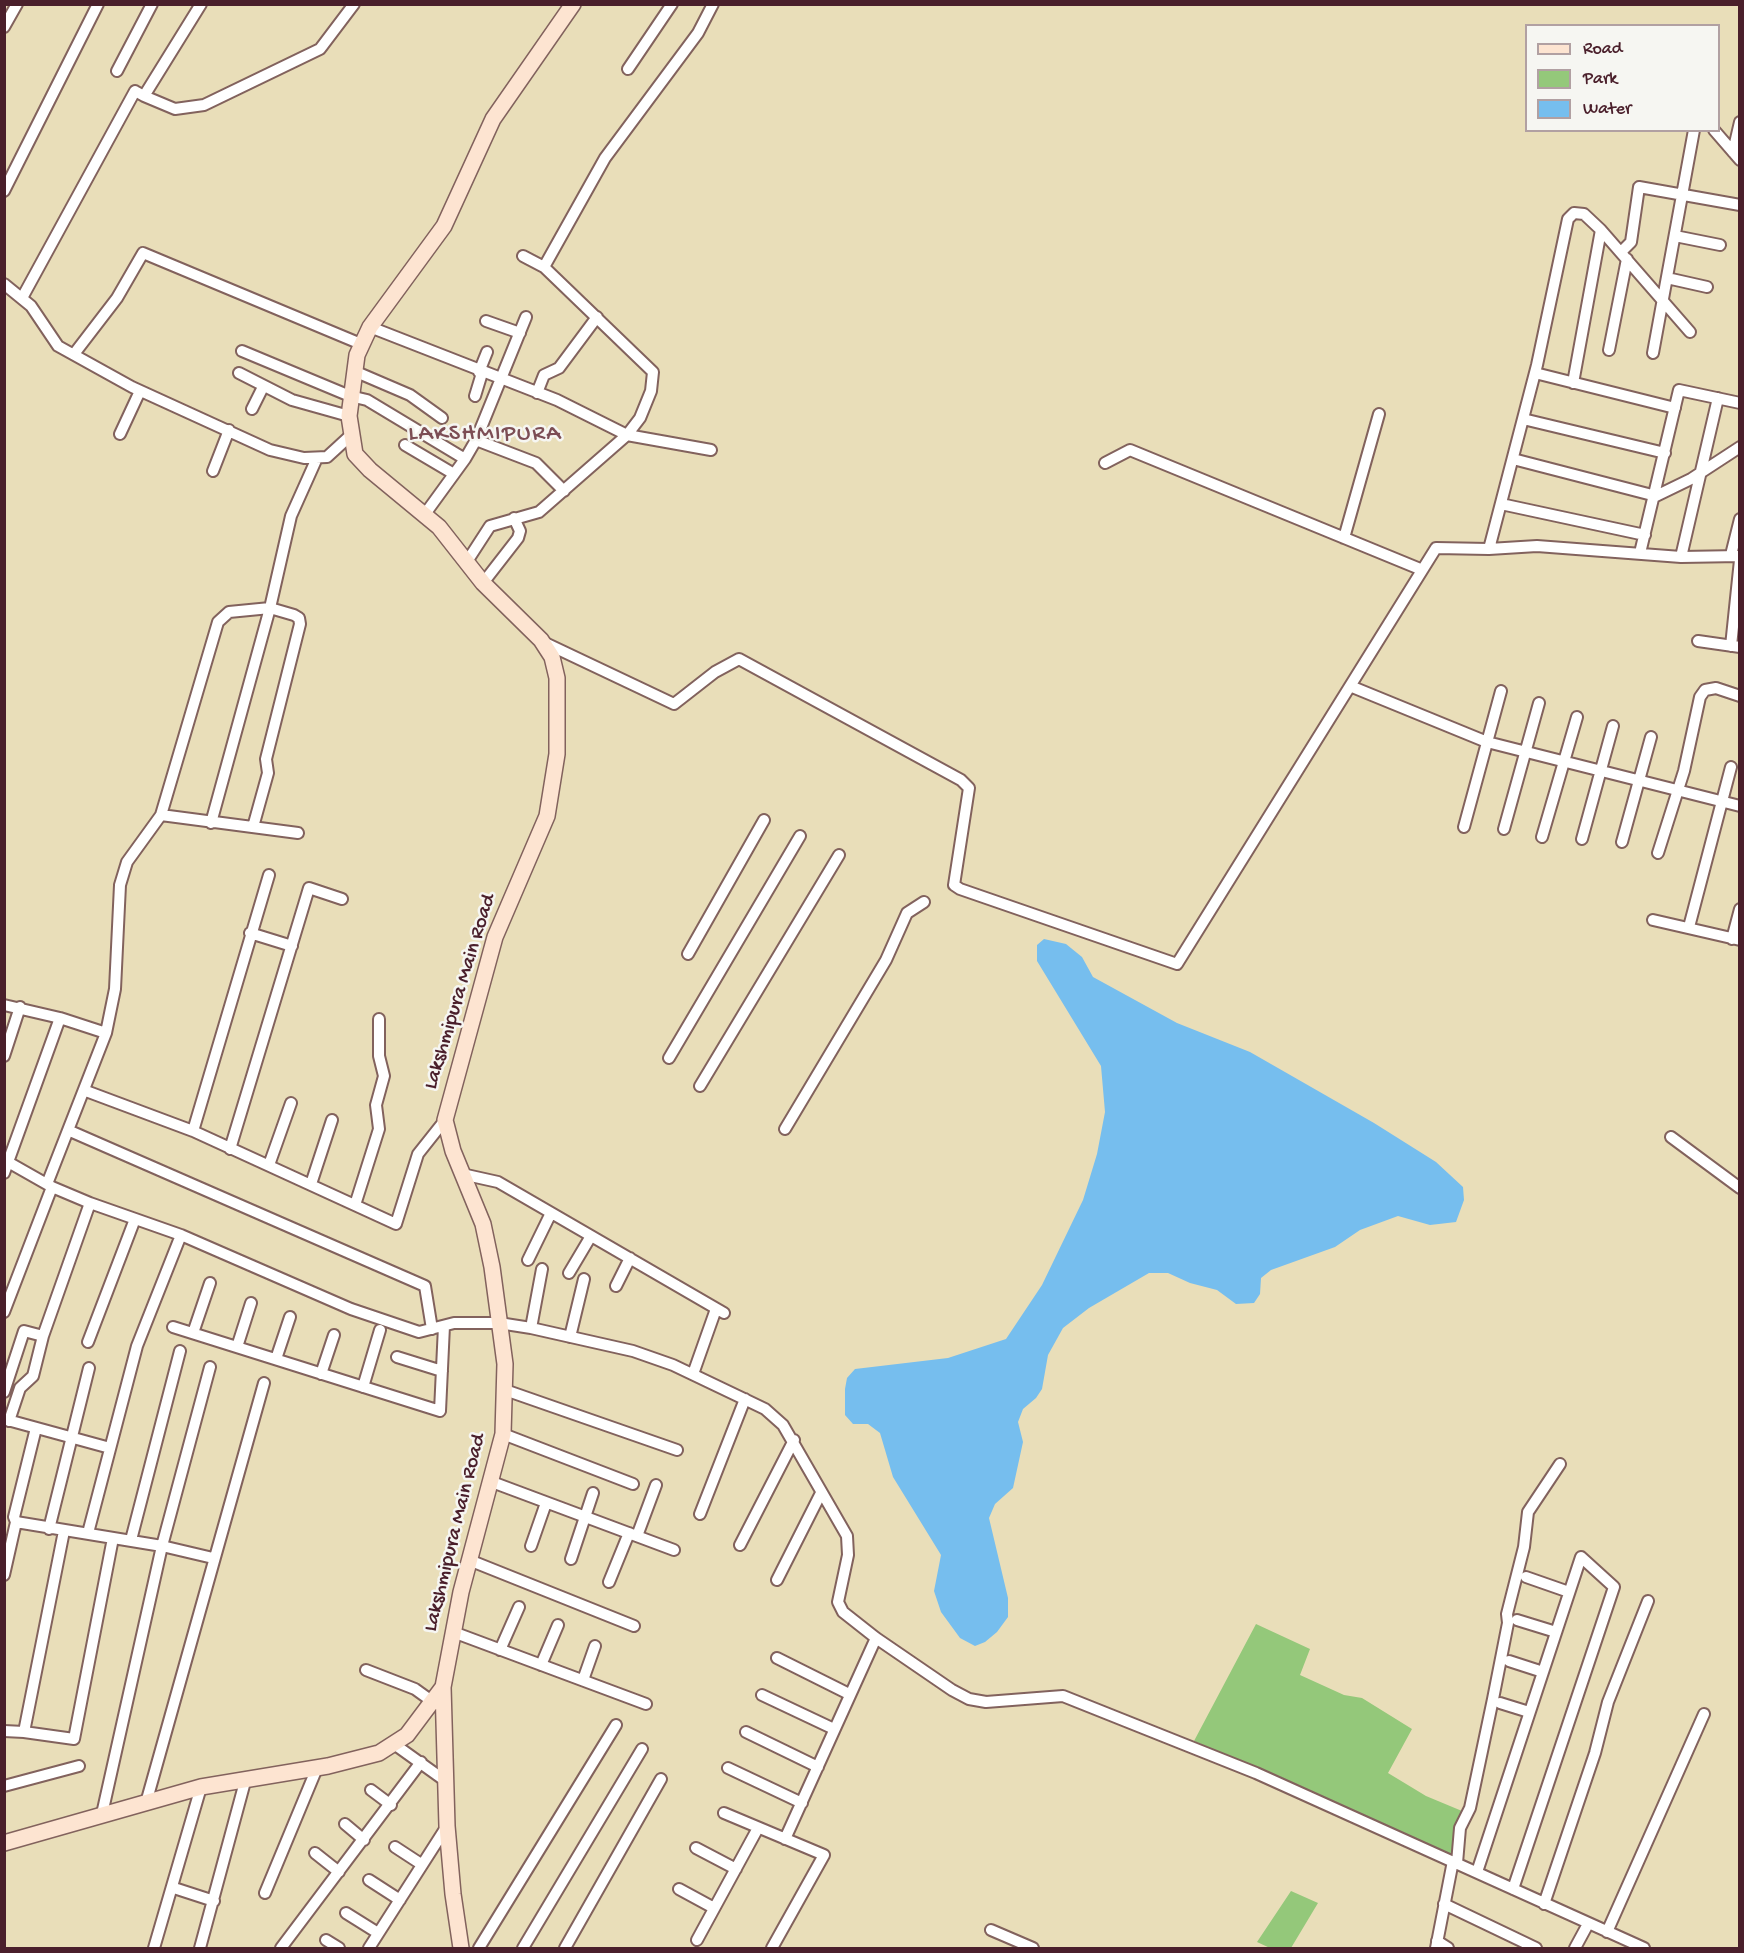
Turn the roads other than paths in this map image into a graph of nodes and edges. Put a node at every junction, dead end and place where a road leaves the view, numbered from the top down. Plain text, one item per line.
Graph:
1 (16, 4) edge
2 (98, 4) edge
3 (152, 4) edge
4 (201, 4) edge
5 (354, 4) edge
6 (573, 4) edge
7 (672, 4) edge
8 (713, 4) edge
9 (4, 27) edge
10 (628, 69) dead end
11 (117, 71) dead end
12 (144, 96) junction
13 (1740, 122) edge
14 (1694, 132) edge
15 (1716, 132) edge
16 (1736, 156) edge
17 (4, 191) edge
18 (1682, 193) junction
19 (1740, 205) edge
20 (1601, 230) junction
21 (1675, 236) junction
22 (1720, 245) dead end
23 (1624, 255) junction
24 (523, 256) dead end
25 (544, 267) junction
26 (1667, 278) junction
27 (4, 284) edge
28 (1707, 287) dead end
29 (22, 298) junction
30 (1663, 300) junction
31 (526, 317) dead end
32 (597, 317) junction
33 (486, 321) dead end
34 (370, 327) junction
35 (1690, 332) dead end
36 (520, 333) junction
37 (361, 344) junction
38 (1610, 350) dead end
39 (242, 351) dead end
40 (487, 351) dead end
41 (1653, 353) dead end
42 (74, 354) junction
43 (354, 370) junction
44 (239, 372) dead end
45 (481, 372) junction
46 (1535, 373) junction
47 (502, 381) junction
48 (1573, 383) junction
49 (263, 387) junction
50 (140, 391) junction
51 (537, 393) junction
52 (350, 396) junction
53 (475, 396) dead end
54 (1718, 398) junction
55 (1740, 404) edge
56 (1675, 408) junction
57 (252, 409) dead end
58 (1379, 414) dead end
59 (349, 416) junction
60 (442, 418) dead end
61 (1523, 419) junction
62 (230, 430) junction
63 (120, 434) dead end
64 (351, 435) junction
65 (627, 435) junction
66 (476, 440) junction
67 (405, 445) dead end
68 (1740, 447) edge
69 (711, 450) dead end
70 (1665, 453) junction
71 (316, 458) junction
72 (465, 459) junction
73 (1513, 459) junction
74 (1105, 463) dead end
75 (213, 471) dead end
76 (1701, 473) junction
77 (454, 474) junction
78 (564, 491) junction
79 (1656, 496) junction
80 (1501, 504) junction
81 (425, 514) junction
82 (514, 518) junction
83 (1740, 519) edge
84 (1645, 535) junction
85 (1344, 538) junction
86 (1489, 549) junction
87 (1640, 553) junction
88 (1682, 556) junction
89 (1737, 557) edge
90 (466, 563) junction
91 (1420, 569) junction
92 (483, 583) junction
93 (270, 609) junction
94 (541, 640) junction
95 (1698, 641) dead end
96 (1735, 647) edge
97 (1350, 686) junction
98 (1501, 691) dead end
99 (1740, 696) edge
100 (1539, 703) dead end
101 (1577, 717) dead end
102 (1613, 726) dead end
103 (1651, 737) dead end
104 (1487, 742) junction
105 (1526, 752) junction
106 (1565, 762) junction
107 (1731, 767) dead end
108 (1601, 771) junction
109 (1639, 780) junction
110 (1677, 790) junction
111 (1722, 801) junction
112 (1740, 806) edge
113 (161, 815) junction
114 (764, 819) dead end
115 (211, 823) junction
116 (1464, 826) dead end
117 (254, 827) junction
118 (1504, 829) dead end
119 (298, 833) dead end
120 (800, 836) dead end
121 (1542, 837) dead end
122 (1582, 839) dead end
123 (1622, 842) dead end
124 (1658, 853) dead end
125 (839, 855) dead end
126 (269, 875) dead end
127 (342, 899) dead end
128 (924, 902) dead end
129 (1740, 909) edge
130 (1653, 920) dead end
131 (1689, 927) junction
132 (249, 933) junction
133 (1736, 940) edge
134 (292, 946) junction
135 (688, 954) dead end
136 (4, 1005) edge
137 (20, 1007) junction
138 (60, 1018) junction
139 (379, 1019) dead end
140 (106, 1033) junction
141 (4, 1056) edge
142 (669, 1058) dead end
143 (700, 1086) dead end
144 (86, 1091) junction
145 (291, 1103) dead end
146 (332, 1120) dead end
147 (445, 1120) junction
148 (785, 1129) dead end
149 (70, 1131) junction
150 (193, 1131) junction
151 (1671, 1137) dead end
152 (230, 1149) junction
153 (270, 1166) junction
154 (6, 1168) edge
155 (462, 1174) junction
156 (311, 1184) junction
157 (50, 1185) junction
158 (1740, 1188) edge
159 (90, 1203) junction
160 (355, 1205) junction
161 (551, 1213) junction
162 (135, 1219) junction
163 (181, 1235) junction
164 (591, 1236) junction
165 (630, 1258) junction
166 (528, 1260) dead end
167 (542, 1269) dead end
168 (569, 1274) dead end
169 (584, 1279) dead end
170 (210, 1283) dead end
171 (616, 1286) dead end
172 (251, 1303) dead end
173 (4, 1312) edge
174 (290, 1317) dead end
175 (499, 1323) junction
176 (444, 1326) junction
177 (173, 1327) dead end
178 (531, 1328) junction
179 (432, 1329) junction
180 (381, 1330) dead end
181 (193, 1333) junction
182 (334, 1335) dead end
183 (43, 1336) junction
184 (570, 1337) junction
185 (88, 1342) dead end
186 (237, 1347) junction
187 (180, 1351) dead end
188 (397, 1357) dead end
189 (276, 1359) junction
190 (89, 1368) dead end
191 (210, 1368) dead end
192 (442, 1371) junction
193 (321, 1374) junction
194 (693, 1374) junction
195 (264, 1383) dead end
196 (363, 1387) junction
197 (505, 1390) junction
198 (4, 1392) edge
199 (745, 1400) junction
200 (7, 1420) edge
201 (36, 1428) junction
202 (503, 1434) junction
203 (71, 1438) junction
204 (794, 1440) junction
205 (110, 1448) junction
206 (677, 1450) dead end
207 (1560, 1464) dead end
208 (492, 1482) junction
209 (633, 1484) dead end
210 (656, 1485) dead end
211 (593, 1492) dead end
212 (821, 1493) junction
213 (546, 1503) junction
214 (700, 1515) dead end
215 (585, 1518) junction
216 (16, 1522) junction
217 (50, 1529) junction
218 (64, 1531) junction
219 (88, 1533) junction
220 (633, 1535) junction
221 (113, 1538) junction
222 (131, 1540) junction
223 (740, 1545) dead end
224 (162, 1546) junction
225 (531, 1546) dead end
226 (674, 1550) dead end
227 (213, 1558) junction
228 (571, 1559) dead end
229 (469, 1560) junction
230 (4, 1575) edge
231 (1526, 1577) dead end
232 (777, 1580) dead end
233 (609, 1582) dead end
234 (1569, 1592) junction
235 (1648, 1601) dead end
236 (519, 1607) dead end
237 (1517, 1620) dead end
238 (558, 1625) dead end
239 (634, 1626) dead end
240 (453, 1632) junction
241 (1556, 1632) junction
242 (876, 1638) junction
243 (595, 1646) dead end
244 (500, 1650) junction
245 (777, 1658) dead end
246 (1509, 1661) dead end
247 (541, 1665) junction
248 (366, 1670) dead end
249 (1542, 1672) junction
250 (583, 1680) junction
251 (444, 1687) junction
252 (849, 1694) junction
253 (762, 1695) dead end
254 (433, 1702) junction
255 (1500, 1702) dead end
256 (646, 1704) dead end
257 (1529, 1712) junction
258 (1704, 1714) dead end
259 (616, 1725) dead end
260 (834, 1729) junction
261 (4, 1731) edge
262 (24, 1732) junction
263 (746, 1732) dead end
264 (394, 1744) junction
265 (642, 1749) dead end
266 (421, 1762) junction
267 (79, 1766) dead end
268 (818, 1767) junction
269 (317, 1768) junction
270 (728, 1768) dead end
271 (246, 1778) junction
272 (661, 1779) dead end
273 (447, 1782) junction
274 (4, 1786) edge
275 (201, 1787) junction
276 (371, 1790) dead end
277 (146, 1803) junction
278 (802, 1803) junction
279 (391, 1805) junction
280 (724, 1813) dead end
281 (102, 1814) junction
282 (345, 1824) dead end
283 (447, 1826) junction
284 (759, 1828) junction
285 (785, 1839) junction
286 (364, 1840) junction
287 (4, 1843) edge
288 (395, 1847) dead end
289 (696, 1848) dead end
290 (315, 1853) dead end
291 (1455, 1862) junction
292 (421, 1864) junction
293 (736, 1869) junction
294 (339, 1872) junction
295 (1476, 1872) junction
296 (369, 1880) dead end
297 (174, 1888) junction
298 (679, 1888) dead end
299 (1513, 1889) junction
300 (265, 1893) dead end
301 (400, 1900) junction
302 (214, 1901) junction
303 (1444, 1904) junction
304 (1544, 1904) junction
305 (714, 1908) junction
306 (346, 1912) dead end
307 (1588, 1924) junction
308 (991, 1930) dead end
309 (1607, 1932) junction
310 (378, 1933) junction
311 (326, 1940) dead end
312 (697, 1940) dead end
313 (1437, 1945) edge
314 (1625, 1945) edge
315 (154, 1948) edge
316 (200, 1948) edge
317 (281, 1948) edge
318 (339, 1948) edge
319 (369, 1948) edge
320 (461, 1948) edge
321 (479, 1948) edge
322 (523, 1948) edge
323 (565, 1948) edge
324 (772, 1948) edge
325 (1033, 1948) edge
326 (1448, 1948) edge
327 (1536, 1948) edge
328 (1575, 1948) edge
329 (1644, 1948) edge

1 - 9 street
2 - 17 street
3 - 11 street
4 - 12 street
5 - 12 street
6 - 34 main road, Lakshmipura Main Road
7 - 10 street
8 - 25 street
12 - 29 street
13 - 16 street
14 - 18 street
15 - 16 street
18 - 19 street
18 - 21 street
18 - 23 street
20 - 23 street
20 - 46 street
20 - 48 street
21 - 22 street
21 - 26 street
23 - 30 street
23 - 38 street
24 - 25 street
25 - 32 street
26 - 28 street
26 - 30 street
27 - 29 street
29 - 42 street
30 - 35 street
30 - 41 street
31 - 36 street
32 - 51 street
32 - 65 street
33 - 36 street
34 - 37 main road, Lakshmipura Main Road
34 - 45 street
36 - 47 street
37 - 42 street
37 - 43 main road, Lakshmipura Main Road
39 - 52 street
40 - 45 street
42 - 50 street
43 - 52 main road, Lakshmipura Main Road
43 - 60 street
44 - 49 street
45 - 47 street
45 - 53 street
46 - 48 street
46 - 61 street
47 - 51 street
47 - 66 street
48 - 56 street
49 - 57 street
49 - 59 street
50 - 62 street
50 - 63 street
51 - 65 street
52 - 59 main road, Lakshmipura Main Road
52 - 72 street
54 - 55 street
54 - 56 street
54 - 76 street
56 - 70 street
58 - 85 street
59 - 64 main road, Lakshmipura Main Road
61 - 70 street
61 - 73 street
62 - 71 street
62 - 75 street
64 - 71 street
64 - 81 main road, Lakshmipura Main Road
65 - 69 street
65 - 78 street
66 - 72 street
66 - 78 street
67 - 77 street
68 - 76 street
70 - 79 street
71 - 93 street
72 - 77 street
73 - 79 street
73 - 80 street
74 - 85 street
76 - 79 street
76 - 88 street
77 - 81 street
78 - 82 street
79 - 84 street
80 - 84 street
80 - 86 street
81 - 90 main road, Lakshmipura Main Road
82 - 90 street
82 - 92 street
83 - 89 street
84 - 87 street
85 - 91 street
86 - 87 street
86 - 91 street
87 - 88 street
88 - 89 street
89 - 96 street
90 - 92 main road, Lakshmipura Main Road
91 - 97 street
92 - 94 main road, Lakshmipura Main Road
93 - 113 street
93 - 115 street
93 - 117 street
94 - 97 street
94 - 147 main road, Lakshmipura Main Road
95 - 96 street
97 - 104 street
98 - 104 street
99 - 110 street
100 - 105 street
101 - 106 street
102 - 108 street
103 - 109 street
104 - 105 street
104 - 116 street
105 - 106 street
105 - 118 street
106 - 108 street
106 - 121 street
107 - 111 street
108 - 109 street
108 - 122 street
109 - 110 street
109 - 123 street
110 - 111 street
110 - 124 street
111 - 112 street
111 - 131 street
113 - 115 street
113 - 140 street
114 - 135 street
115 - 117 street
117 - 119 street
120 - 142 street
125 - 143 street
126 - 132 street
127 - 134 street
128 - 148 street
129 - 133 street
130 - 131 street
131 - 133 street
132 - 134 street
132 - 150 street
134 - 152 street
136 - 137 street
137 - 138 street
137 - 141 street
138 - 140 street
138 - 154 street
139 - 160 street
140 - 144 street
144 - 149 street
144 - 150 street
145 - 153 street
146 - 156 street
147 - 155 main road, Lakshmipura Main Road
147 - 160 street
149 - 157 street
149 - 179 street
150 - 152 street
151 - 158 street
152 - 153 street
153 - 156 street
154 - 157 street
155 - 161 street
155 - 175 main road, Lakshmipura Main Road
156 - 160 street
157 - 159 street
157 - 173 street
159 - 162 street
159 - 183 street
161 - 164 street
161 - 166 street
162 - 163 street
162 - 185 street
163 - 179 street
163 - 205 street
164 - 165 street
164 - 168 street
165 - 171 street
165 - 194 street
167 - 178 street
169 - 184 street
170 - 181 street
172 - 186 street
174 - 189 street
175 - 176 street
175 - 178 street
175 - 197 main road, Lakshmipura Main Road
176 - 179 street
176 - 192 street
177 - 181 street
178 - 184 street
180 - 196 street
181 - 186 street
182 - 193 street
183 - 198 street
183 - 200 street
184 - 194 street
186 - 189 street
187 - 222 street
188 - 192 street
189 - 193 street
190 - 203 street
191 - 224 street
192 - 196 street
193 - 196 street
194 - 199 street
195 - 227 street
197 - 202 main road, Lakshmipura Main Road
197 - 206 street
199 - 204 street
199 - 214 street
200 - 201 street
201 - 203 street
201 - 216 street
202 - 208 main road, Lakshmipura Main Road
202 - 209 street
203 - 205 street
203 - 217 street
204 - 212 street
204 - 223 street
205 - 219 street
207 - 291 street
208 - 213 street
208 - 229 main road, Lakshmipura Main Road
210 - 220 street
211 - 215 street
212 - 232 street
212 - 242 street
213 - 215 street
213 - 225 street
215 - 220 street
215 - 228 street
216 - 217 street
216 - 230 street
217 - 218 street
218 - 219 street
218 - 262 street
219 - 221 street
220 - 226 street
220 - 233 street
221 - 222 street
221 - 262 street
222 - 224 street
224 - 227 street
224 - 281 street
227 - 277 street
229 - 239 street
229 - 240 main road, Lakshmipura Main Road
231 - 234 street
234 - 241 street
234 - 299 street
235 - 304 street
236 - 244 street
237 - 241 street
238 - 247 street
240 - 244 street
240 - 251 main road, Lakshmipura Main Road
241 - 249 street
242 - 252 street
242 - 291 street
243 - 250 street
244 - 247 street
245 - 252 street
246 - 249 street
247 - 250 street
248 - 254 street
249 - 257 street
250 - 256 street
251 - 254 main road
251 - 273 main road, Lakshmipura Main Road
252 - 260 street
253 - 260 street
254 - 264 main road
255 - 257 street
257 - 295 street
258 - 309 street
259 - 321 street
260 - 268 street
261 - 262 street
263 - 268 street
264 - 266 street
264 - 269 main road
265 - 322 street
266 - 273 street
266 - 279 street
267 - 274 street
268 - 278 street
269 - 271 main road
269 - 300 street
270 - 278 street
271 - 275 main road
271 - 302 street
272 - 323 street
273 - 283 main road, Lakshmipura Main Road
275 - 277 main road
275 - 297 street
276 - 279 street
277 - 281 main road
278 - 285 street
279 - 286 street
280 - 284 street
281 - 287 main road
282 - 286 street
283 - 292 street
283 - 320 main road, Lakshmipura Main Road
284 - 285 street
284 - 293 street
285 - 324 street
286 - 294 street
288 - 292 street
289 - 293 street
290 - 294 street
291 - 295 street
291 - 303 street
292 - 301 street
293 - 305 street
294 - 317 street
295 - 299 street
296 - 301 street
297 - 302 street
297 - 315 street
298 - 305 street
299 - 304 street
301 - 310 street
302 - 316 street
303 - 313 street
303 - 327 street
304 - 307 street
305 - 312 street
306 - 310 street
307 - 309 street
307 - 328 street
308 - 325 street
309 - 314 street
310 - 319 street
311 - 318 street
313 - 326 street
314 - 329 street

